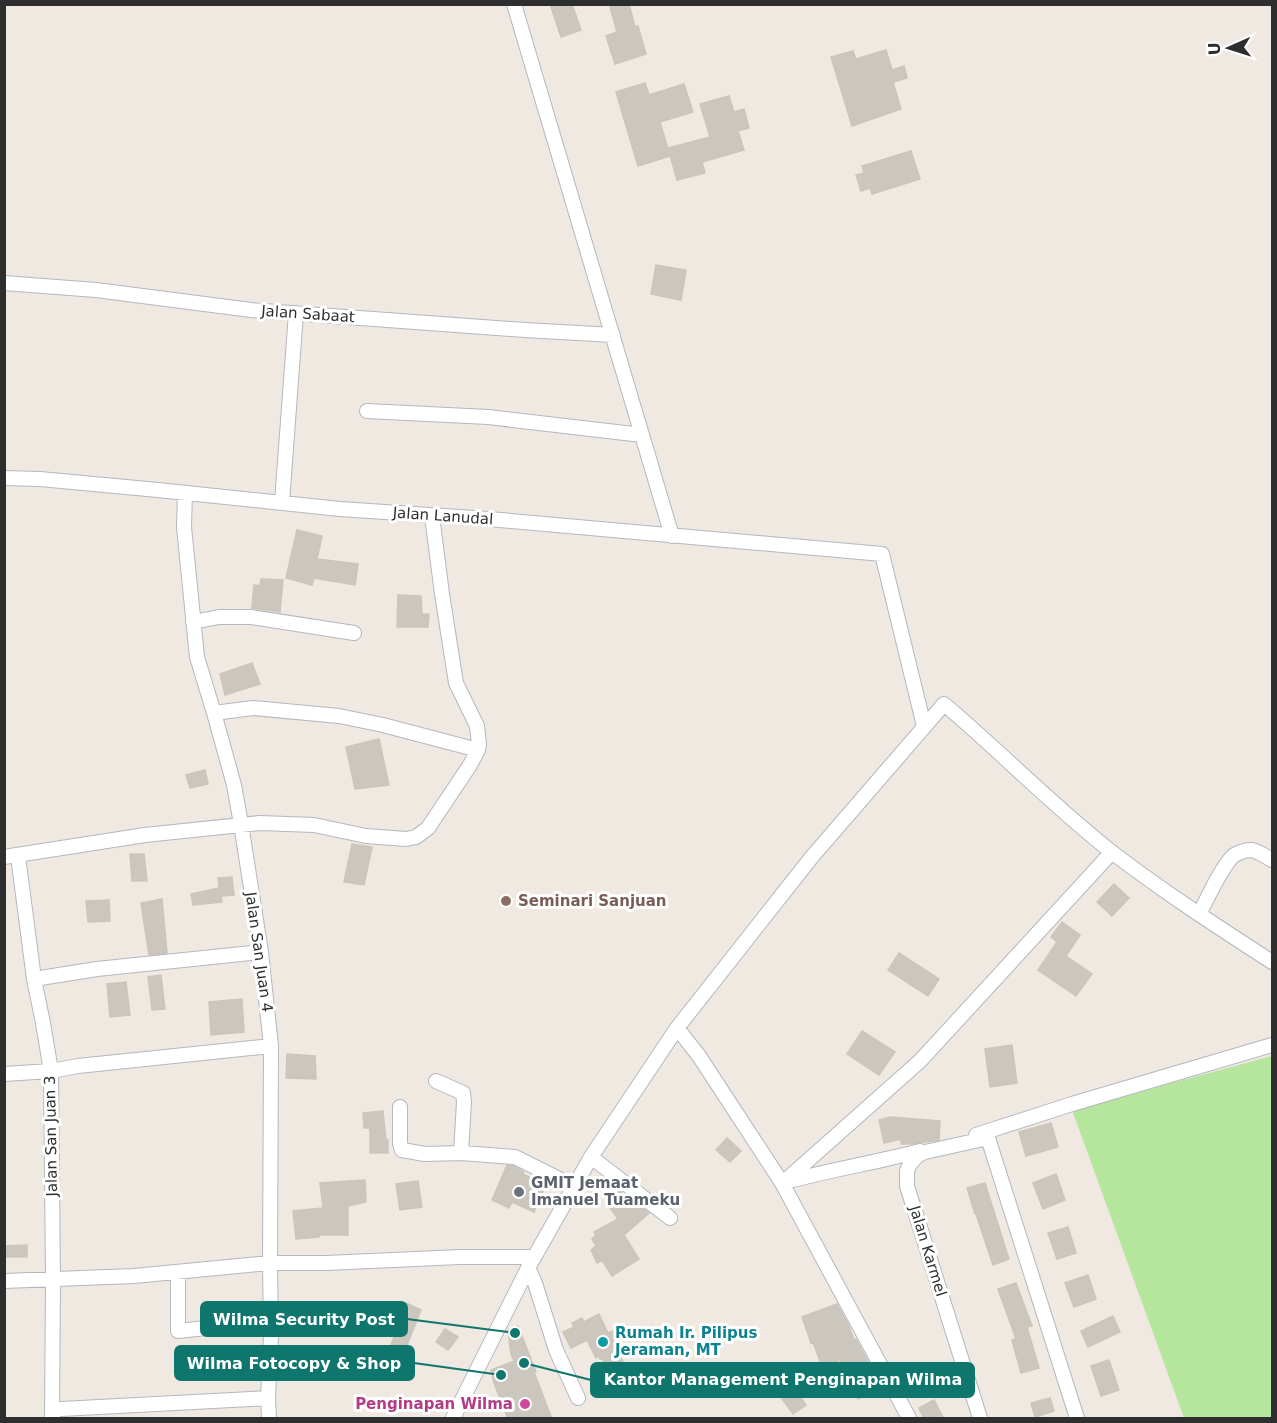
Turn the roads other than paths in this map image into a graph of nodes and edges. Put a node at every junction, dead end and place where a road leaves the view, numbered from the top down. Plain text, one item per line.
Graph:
1 (514, 4) edge
2 (4, 283) edge
3 (296, 313) junction
4 (613, 335) junction
5 (367, 411) dead end
6 (642, 435) junction
7 (4, 478) edge
8 (185, 493) junction
9 (282, 502) junction
10 (432, 516) junction
11 (672, 536) junction
12 (193, 622) junction
13 (354, 633) dead end
14 (214, 714) junction
15 (924, 726) junction
16 (478, 750) junction
17 (241, 824) junction
18 (1112, 852) junction
19 (11, 856) edge
20 (1272, 860) edge
21 (1199, 914) junction
22 (261, 952) junction
23 (1272, 962) edge
24 (34, 979) junction
25 (677, 1028) junction
26 (1272, 1045) edge
27 (271, 1046) junction
28 (51, 1071) junction
29 (4, 1074) edge
30 (436, 1081) dead end
31 (400, 1107) dead end
32 (461, 1153) junction
33 (591, 1157) junction
34 (782, 1184) junction
35 (573, 1186) junction
36 (670, 1218) dead end
37 (270, 1263) junction
38 (531, 1263) junction
39 (178, 1272) junction
40 (53, 1279) junction
41 (4, 1281) edge
42 (271, 1321) junction
43 (268, 1398) junction
44 (578, 1398) dead end
45 (53, 1416) edge
46 (269, 1419) edge
47 (453, 1419) edge
48 (909, 1419) edge
49 (980, 1419) edge
50 (1077, 1419) edge

1 - 4 street
2 - 3 street, Jalan Sabaat
3 - 4 street, Jalan Sabaat
3 - 9 street
4 - 6 street
5 - 6 street
6 - 11 street
7 - 8 street, Jalan Lanudal
8 - 9 street, Jalan Lanudal
8 - 12 street, Jalan San Juan 4
9 - 10 street, Jalan Lanudal
10 - 11 street, Jalan Lanudal
10 - 16 street
11 - 15 street, Jalan Lanudal
12 - 13 street
12 - 14 street, Jalan San Juan 4
14 - 16 street
14 - 17 street, Jalan San Juan 4
15 - 18 street
15 - 25 street
16 - 17 street
17 - 19 street
17 - 22 street, Jalan San Juan 4
18 - 21 street
18 - 34 street
19 - 24 street, Jalan San Juan 3
20 - 21 street
21 - 23 street
22 - 24 street
22 - 27 street, Jalan San Juan 4
24 - 28 street, Jalan San Juan 3
25 - 33 street
25 - 34 street
26 - 34 street
27 - 28 street
27 - 37 street, Jalan San Juan 4
28 - 29 street
28 - 40 street, Jalan San Juan 3
30 - 32 street
31 - 32 street
32 - 35 street
33 - 35 street
33 - 36 street
34 - 48 street
35 - 38 street
37 - 38 street
37 - 39 street
37 - 42 street, Jalan San Juan 4
38 - 44 street
38 - 47 street
39 - 40 street
39 - 42 street
40 - 41 street
40 - 45 street, Jalan San Juan 3
42 - 43 street, Jalan San Juan 4
43 - 45 street
43 - 46 street, Jalan San Juan 4
49 - 50 street, Jalan Karmel

